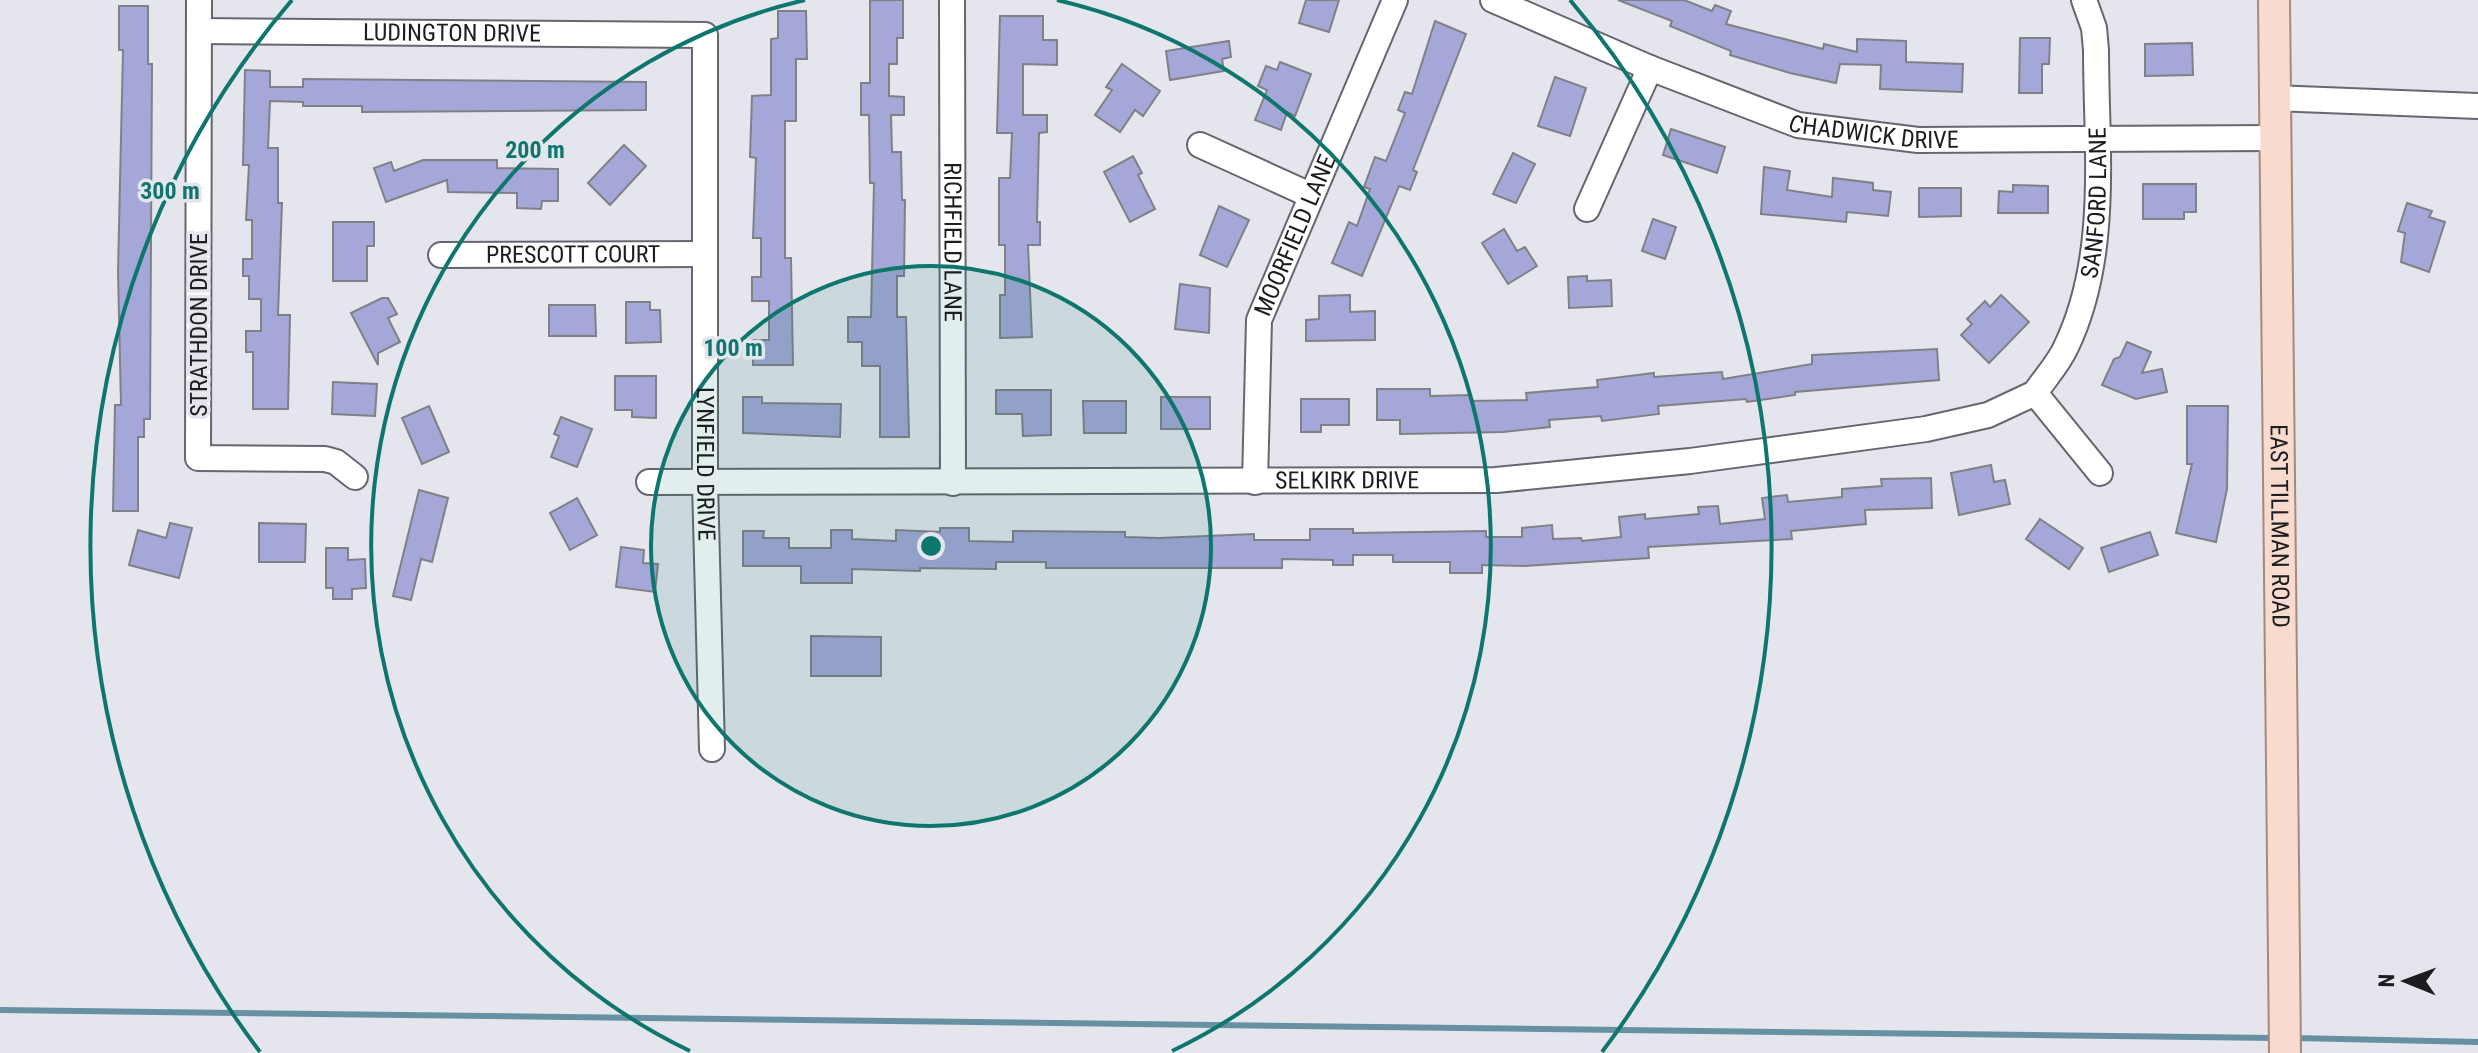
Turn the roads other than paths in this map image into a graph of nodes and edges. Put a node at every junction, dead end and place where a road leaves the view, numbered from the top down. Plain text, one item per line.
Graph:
1 (199, 0) edge
2 (952, 0) edge
3 (1395, 0) edge
4 (1493, 0) edge
5 (2084, 0) edge
6 (2274, 0) edge
7 (200, 31) junction
8 (705, 35) joint
9 (1650, 68) junction
10 (2275, 98) junction
11 (2478, 106) edge
12 (2278, 138) junction
13 (2096, 139) junction
14 (1200, 145) dead end
15 (1310, 195) junction
16 (1587, 209) dead end
17 (705, 254) junction
18 (441, 255) dead end
19 (2035, 393) junction
20 (2100, 473) dead end
21 (355, 477) dead end
22 (649, 482) dead end
23 (1255, 482) junction
24 (705, 483) junction
25 (953, 483) junction
26 (712, 749) dead end
27 (2285, 1053) edge

1 - 7 street, STRATHDON DRIVE
2 - 25 street, RICHFIELD LANE
3 - 15 street, MOORFIELD LANE
4 - 9 street, CHADWICK DRIVE
5 - 13 street, SANFORD LANE
6 - 10 main road, EAST TILLMAN ROAD
7 - 8 street, LUDINGTON DRIVE
7 - 21 street, STRATHDON DRIVE
8 - 17 street, LYNFIELD DRIVE
9 - 13 street, CHADWICK DRIVE
9 - 16 street
10 - 11 street
10 - 12 main road, EAST TILLMAN ROAD
12 - 13 street, CHADWICK DRIVE
12 - 27 main road, EAST TILLMAN ROAD
13 - 19 street, SANFORD LANE
14 - 15 street
15 - 23 street, MOORFIELD LANE
17 - 18 street, PRESCOTT COURT
17 - 24 street, LYNFIELD DRIVE
19 - 20 street
19 - 23 street, SELKIRK DRIVE
22 - 24 street, SELKIRK DRIVE
23 - 25 street, SELKIRK DRIVE
24 - 25 street, SELKIRK DRIVE
24 - 26 street, LYNFIELD DRIVE

